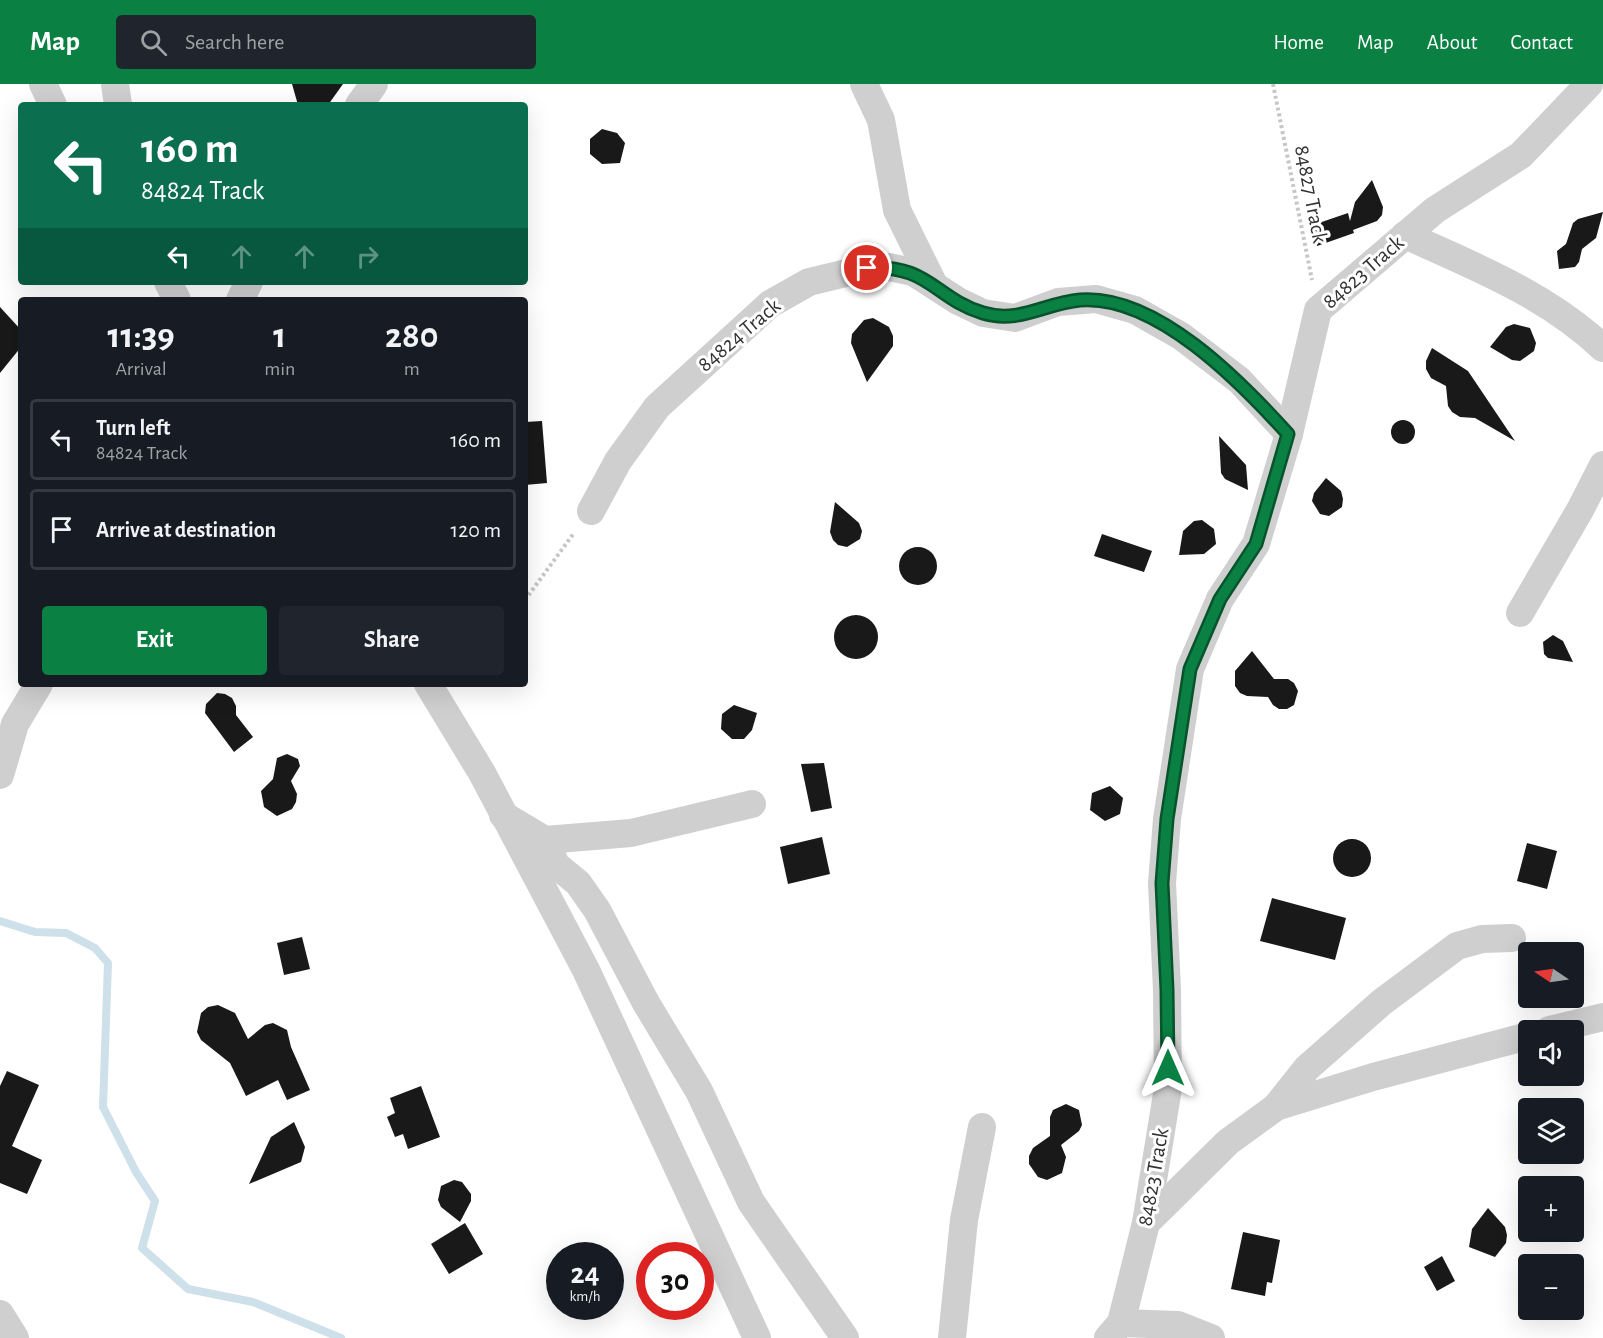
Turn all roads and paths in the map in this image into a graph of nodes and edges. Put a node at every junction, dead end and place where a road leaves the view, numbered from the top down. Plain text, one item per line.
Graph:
1 (43, 84) edge
2 (115, 84) edge
3 (374, 84) edge
4 (864, 84) edge
5 (1273, 84) edge
6 (1589, 84) edge
7 (52, 102) edge
8 (118, 102) edge
9 (361, 102) edge
10 (1404, 235) junction
11 (934, 285) junction
12 (1318, 310) junction
13 (1603, 348) edge
14 (1288, 434) junction
15 (1603, 465) edge
16 (591, 512) joint
17 (528, 596) edge
18 (1520, 613) dead end
19 (37, 687) edge
20 (430, 687) edge
21 (0, 775) edge
22 (752, 804) dead end
23 (503, 816) junction
24 (545, 840) junction
25 (1512, 938) dead end
26 (1603, 1017) edge
27 (1584, 1022) edge
28 (1518, 1039) edge
29 (1276, 1107) junction
30 (982, 1127) dead end
31 (1146, 1223) junction
32 (0, 1314) edge
33 (1115, 1330) edge
34 (15, 1338) edge
35 (757, 1338) edge
36 (845, 1338) edge
37 (952, 1338) edge
38 (1211, 1338) edge

1 - 7 street
2 - 8 street
3 - 9 street
4 - 11 street
5 - 12 path, 84827 Track
6 - 10 street, 84823 Track
10 - 12 street, 84823 Track
10 - 13 street
11 - 14 street, 84824 Track
11 - 16 street, 84824 Track
12 - 14 street, 84823 Track
14 - 31 street, 84823 Track
15 - 18 street
16 - 17 path
19 - 21 street
20 - 23 street
22 - 24 street
23 - 24 street
23 - 35 street
24 - 36 street
25 - 29 street
26 - 27 street
28 - 29 street
29 - 31 street
30 - 37 street
31 - 33 street, 84823 Track
32 - 34 street
33 - 38 street

